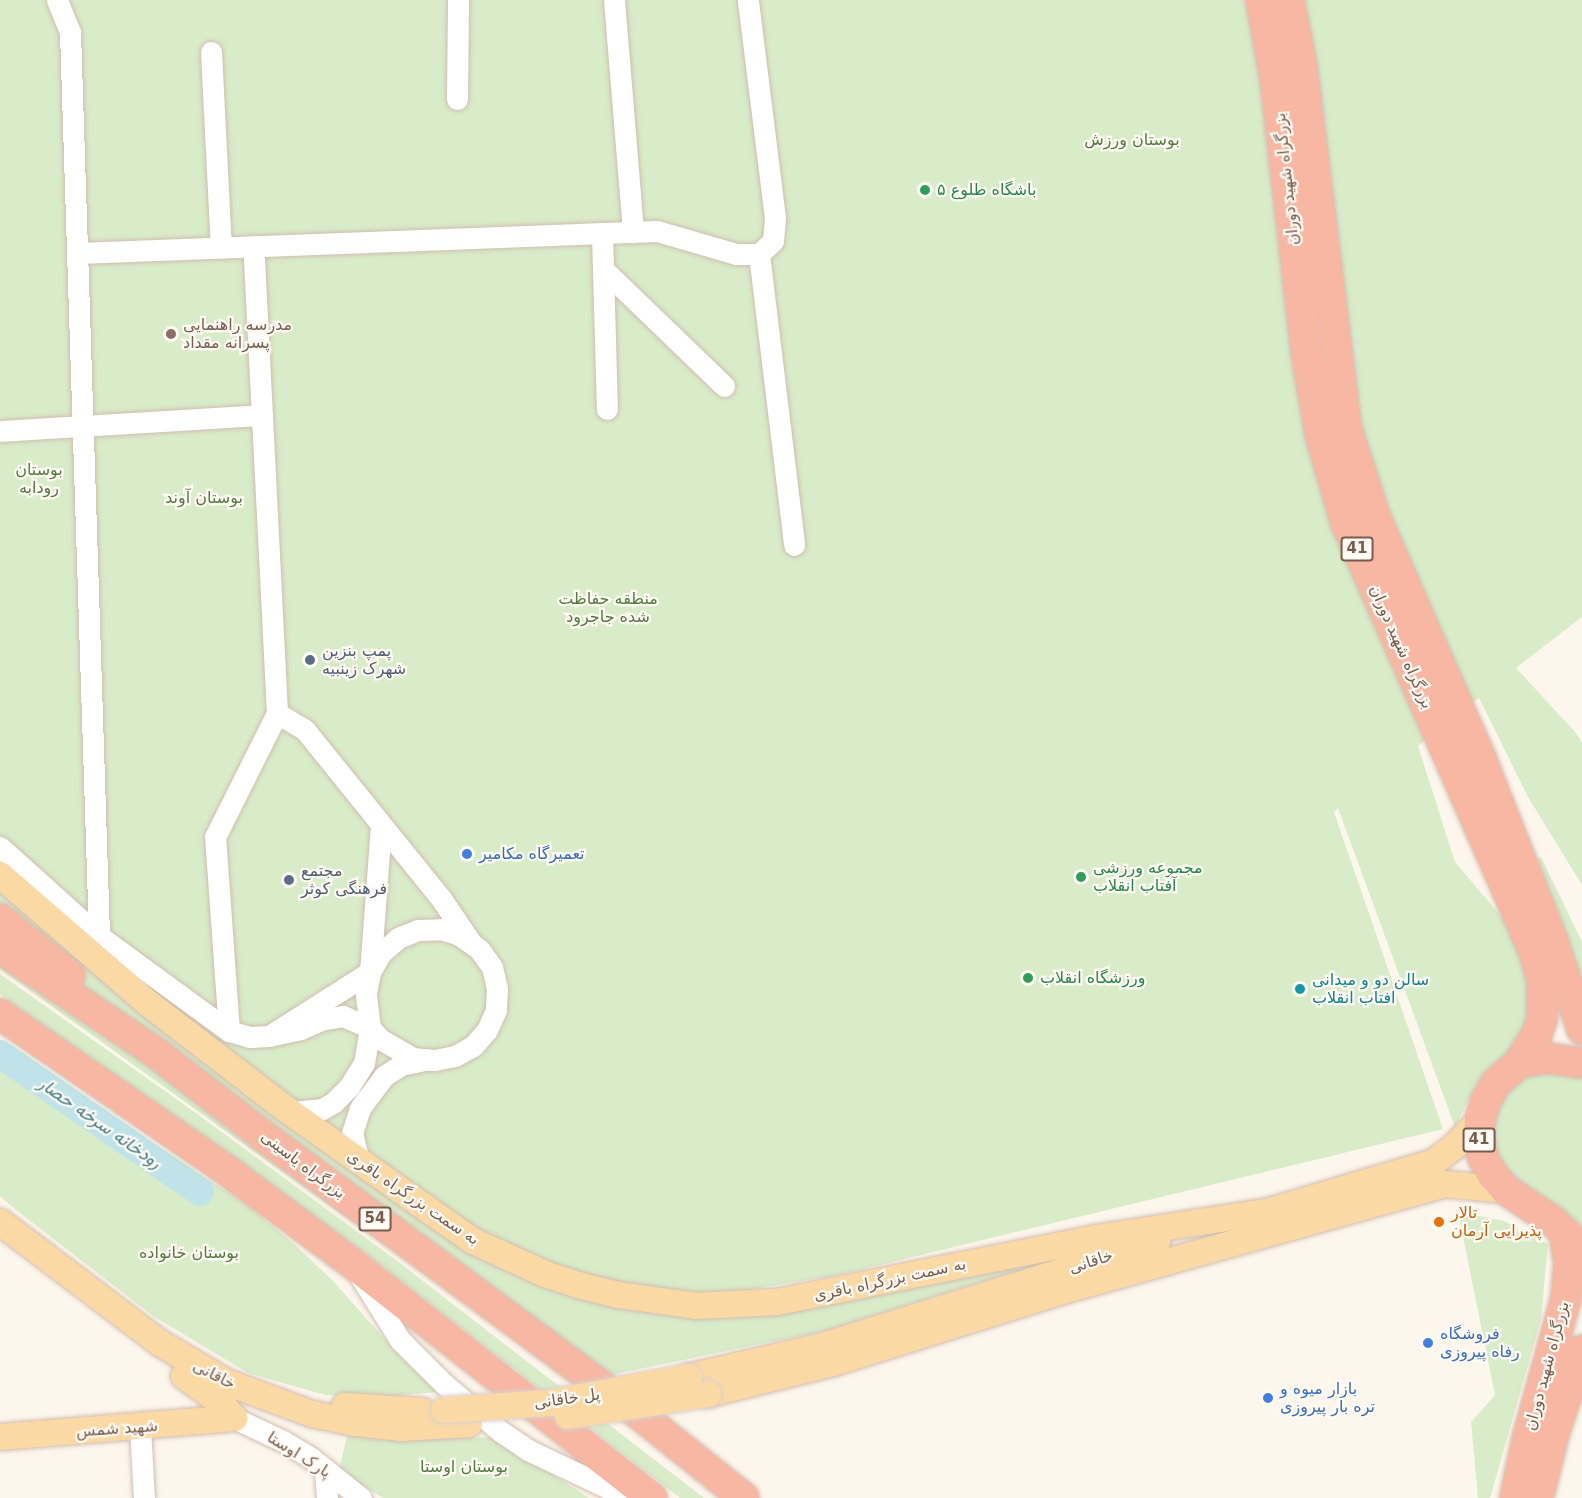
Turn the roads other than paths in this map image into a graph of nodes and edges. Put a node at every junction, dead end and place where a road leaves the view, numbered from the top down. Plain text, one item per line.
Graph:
1 (57, 0) edge
2 (458, 0) edge
3 (614, 0) edge
4 (748, 0) edge
5 (1262, 0) edge
6 (1289, 0) edge
7 (211, 52) dead end
8 (457, 99) dead end
9 (633, 232) junction
10 (602, 233) junction
11 (253, 247) junction
12 (221, 248) junction
13 (78, 253) junction
14 (759, 254) junction
15 (604, 270) junction
16 (724, 386) dead end
17 (607, 408) dead end
18 (262, 414) junction
19 (83, 425) junction
20 (0, 430) edge
21 (794, 545) dead end
22 (277, 713) junction
23 (381, 825) junction
24 (0, 847) edge
25 (0, 875) edge
26 (0, 920) edge
27 (99, 936) junction
28 (472, 944) junction
29 (0, 948) edge
30 (370, 972) junction
31 (0, 1014) edge
32 (370, 1028) junction
33 (1582, 1029) edge
34 (229, 1031) junction
35 (269, 1036) junction
36 (155, 1052) junction
37 (426, 1059) junction
38 (1519, 1063) junction
39 (1582, 1063) edge
40 (290, 1112) junction
41 (1480, 1119) junction
42 (359, 1161) junction
43 (1434, 1162) junction
44 (1445, 1184) junction
45 (1506, 1190) junction
46 (0, 1206) edge
47 (1265, 1212) junction
48 (0, 1222) edge
49 (0, 1238) edge
50 (1573, 1241) edge
51 (352, 1263) junction
52 (1582, 1350) edge
53 (689, 1377) joint
54 (708, 1394) joint
55 (444, 1410) joint
56 (234, 1418) junction
57 (469, 1424) joint
58 (140, 1427) junction
59 (0, 1437) edge
60 (325, 1469) junction
61 (144, 1498) edge
62 (321, 1498) edge
63 (361, 1498) edge
64 (629, 1498) edge
65 (652, 1498) edge
66 (744, 1498) edge
67 (1515, 1498) edge
68 (1538, 1498) edge

1 - 13 street
2 - 8 street
3 - 9 street
4 - 14 street
5 - 38 highway, بزرگراه شهید دوران / 41
6 - 33 highway, بزرگراه شهید دوران / 41
7 - 12 street
9 - 10 street
9 - 14 street
10 - 11 street
10 - 15 street
11 - 12 street
11 - 18 street
12 - 13 street
13 - 19 street
14 - 21 street
15 - 16 street
15 - 17 street
18 - 19 street
18 - 22 street
19 - 20 street
19 - 27 street
22 - 23 street
22 - 34 street
23 - 28 street
23 - 30 street
24 - 27 street
25 - 40 main road, به سمت بزرگراه باقری
26 - 36 highway
27 - 34 street
28 - 30 street
28 - 37 street
29 - 36 highway, بزرگراه یاسینی / 54
30 - 32 street
30 - 35 street
31 - 51 highway
32 - 35 street
32 - 37 street
32 - 40 street
34 - 35 street
36 - 66 highway, بزرگراه یاسینی / 54
37 - 42 street
38 - 39 highway
38 - 41 highway, 41
40 - 42 main road, به سمت بزرگراه باقری
41 - 43 main road, خاقانی
41 - 45 highway, 41
42 - 47 main road, به سمت بزرگراه باقری
43 - 44 main road
43 - 47 main road, خاقانی
44 - 45 main road, خاقانی
44 - 54 main road, خاقانی
45 - 50 highway, 41
46 - 55 main road, خاقانی
47 - 53 main road, خاقانی
48 - 57 main road, خاقانی
49 - 56 main road
50 - 67 highway, بزرگراه شهید دوران / 41
51 - 64 street
51 - 65 highway
52 - 68 highway, بزرگراه شهید دوران
53 - 55 main road, پل خاقانی, bridge
54 - 57 main road, پل خاقانی, bridge
56 - 58 main road, شهید شمس
56 - 60 street, پارک اوستا
58 - 59 main road, شهید شمس
58 - 61 street
60 - 62 street
60 - 63 street, پارک اوستا

